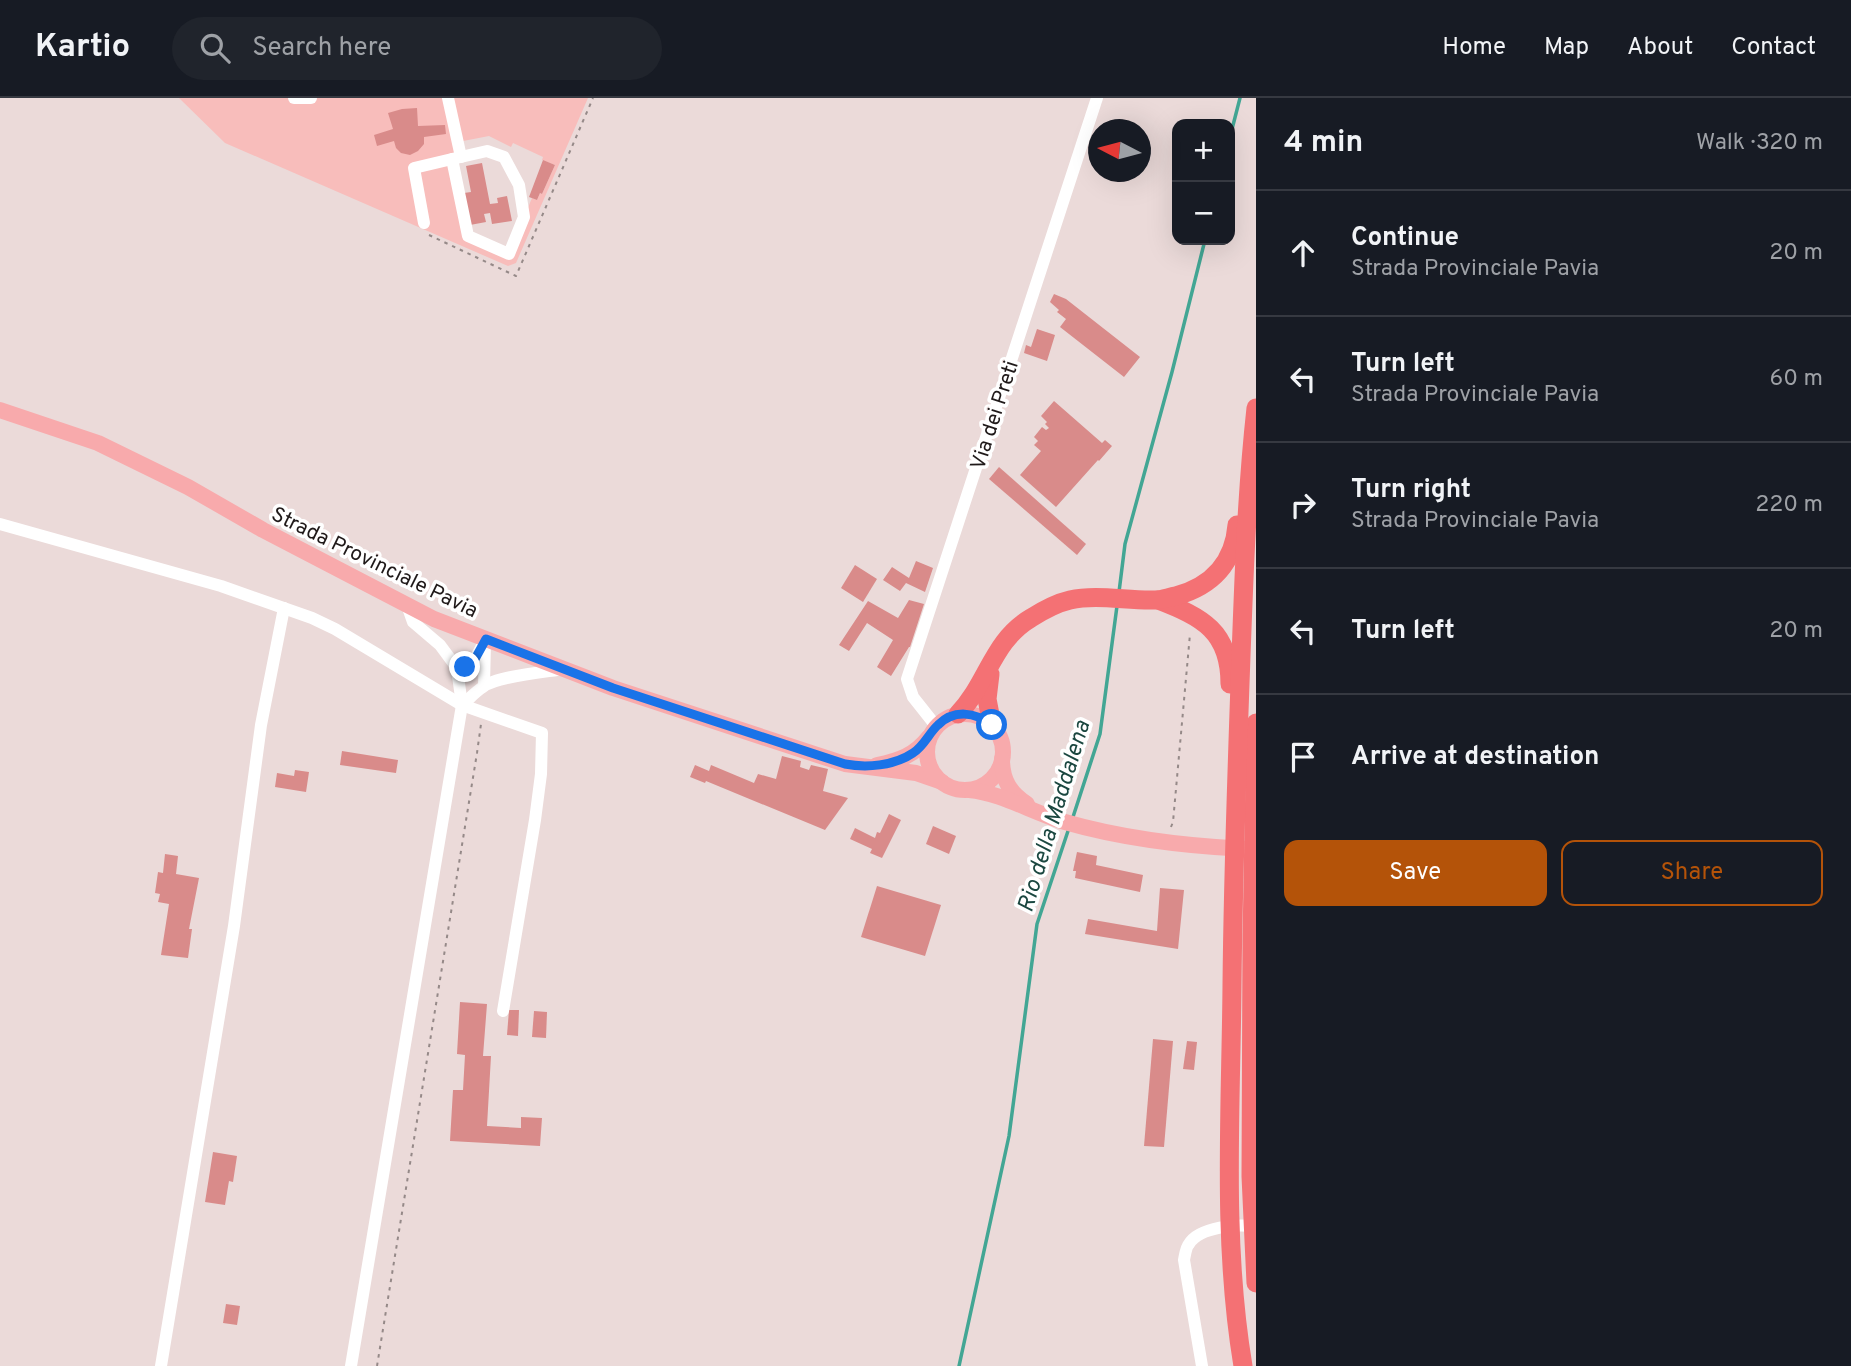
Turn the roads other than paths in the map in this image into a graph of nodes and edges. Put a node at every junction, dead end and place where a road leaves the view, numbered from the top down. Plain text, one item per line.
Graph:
1 (294, 98) edge
2 (311, 98) edge
3 (448, 98) edge
4 (1097, 98) edge
5 (457, 158) junction
6 (424, 223) dead end
7 (0, 411) edge
8 (1255, 417) edge
9 (0, 524) edge
10 (1158, 600) junction
11 (407, 605) junction
12 (284, 608) junction
13 (486, 639) junction
14 (998, 649) junction
15 (564, 669) junction
16 (458, 676) junction
17 (484, 685) junction
18 (462, 705) junction
19 (958, 714) junction
20 (1256, 723) edge
21 (992, 725) junction
22 (933, 730) junction
23 (1002, 756) junction
24 (860, 767) junction
25 (1236, 781) junction
26 (942, 782) junction
27 (969, 790) junction
28 (1061, 821) junction
29 (1256, 850) edge
30 (503, 1011) dead end
31 (1256, 1227) edge
32 (1255, 1276) edge
33 (161, 1366) edge
34 (351, 1366) edge
35 (1202, 1366) edge
36 (1243, 1366) edge

1 - 2 street
3 - 5 street
4 - 22 street, Via dei Preti
5 - 5 street
5 - 6 street
7 - 11 main road, Strada Provinciale Pavia
8 - 10 highway
8 - 25 highway
9 - 12 street
10 - 14 highway
10 - 25 highway
11 - 13 main road, Strada Provinciale Pavia
11 - 16 street
12 - 18 street
12 - 33 street
13 - 15 main road, Strada Provinciale Pavia
13 - 16 street
13 - 17 street
14 - 19 highway
14 - 21 highway
15 - 17 street
15 - 24 main road, Strada Provinciale Pavia
16 - 18 street
17 - 18 street
18 - 30 street
18 - 34 street
19 - 21 main road
19 - 22 main road, Strada Provinciale Pavia
20 - 32 highway
21 - 23 main road, Strada Provinciale Pavia
22 - 24 main road, Strada Provinciale Pavia
22 - 26 main road
23 - 27 main road
23 - 28 main road, Strada Provinciale Pavia
24 - 26 main road, Strada Provinciale Pavia
25 - 36 highway
26 - 27 main road, Strada Provinciale Pavia
27 - 28 main road, Strada Provinciale Pavia
28 - 29 main road, Strada Provinciale Pavia
31 - 35 street

